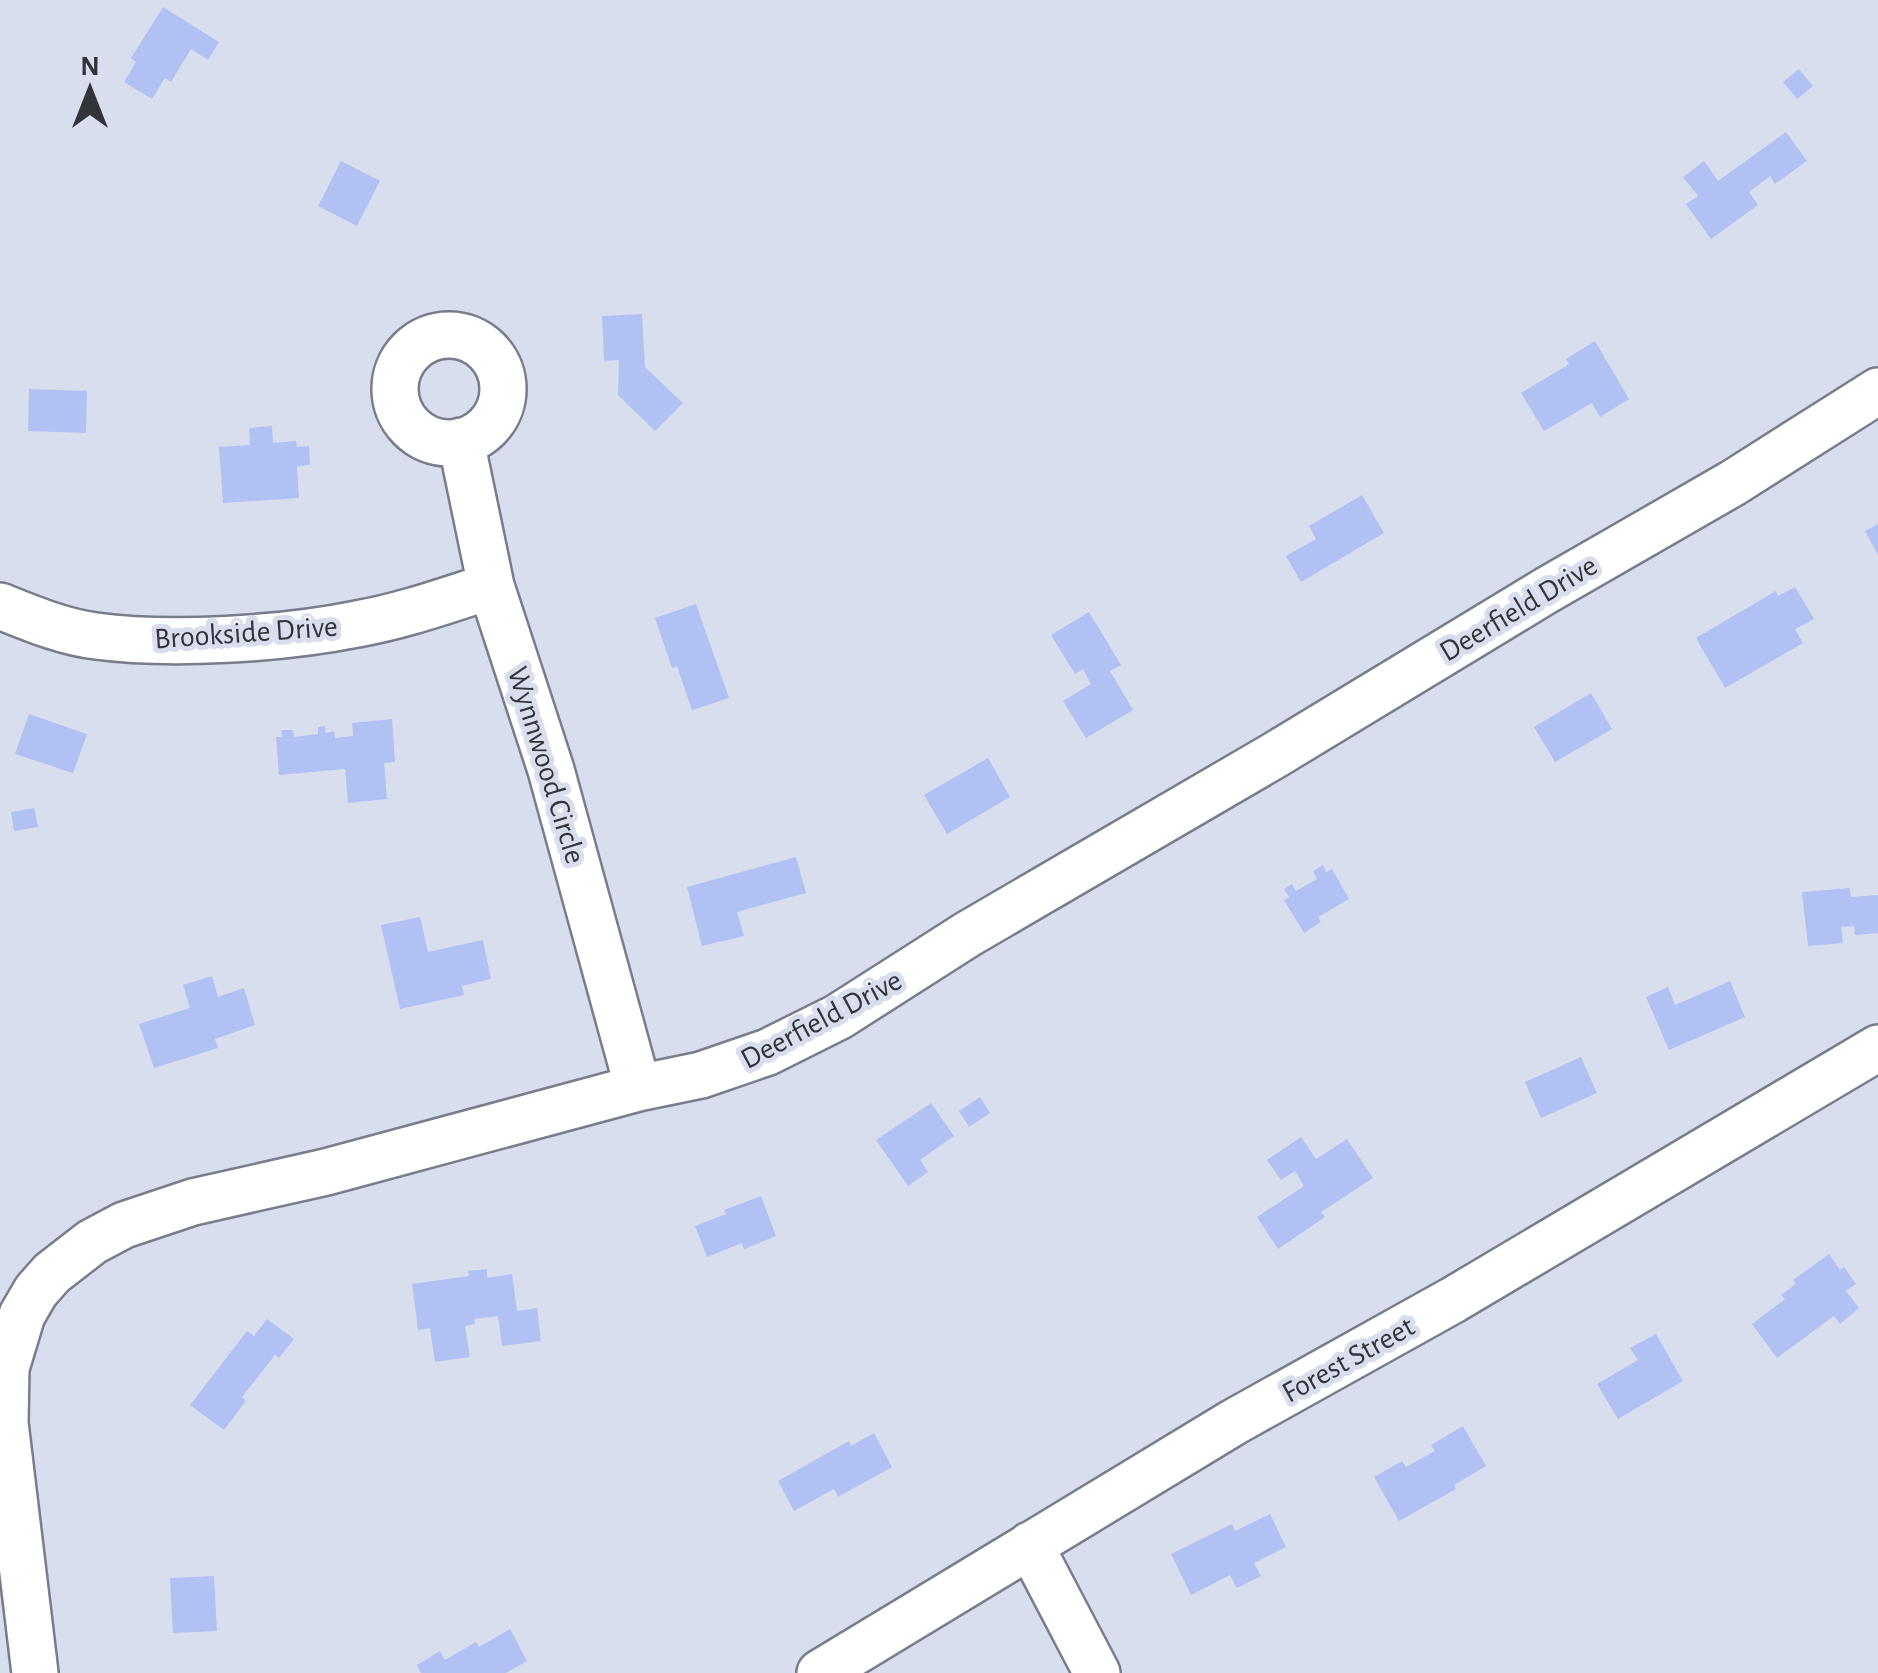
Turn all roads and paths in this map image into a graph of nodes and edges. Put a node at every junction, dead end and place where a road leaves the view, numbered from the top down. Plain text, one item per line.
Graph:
1 (1878, 391) edge
2 (462, 441) dead end
3 (491, 586) junction
4 (0, 606) edge
5 (1878, 1048) edge
6 (638, 1088) junction
7 (1030, 1545) junction
8 (35, 1673) edge
9 (820, 1673) edge
10 (1097, 1673) edge

1 - 6 street, Deerfield Drive
2 - 3 street, Wynnwood Circle
3 - 4 street, Brookside Drive
3 - 6 street, Wynnwood Circle
5 - 7 street, Forest Street
6 - 8 street, Deerfield Drive
7 - 9 street, Forest Street
7 - 10 street

